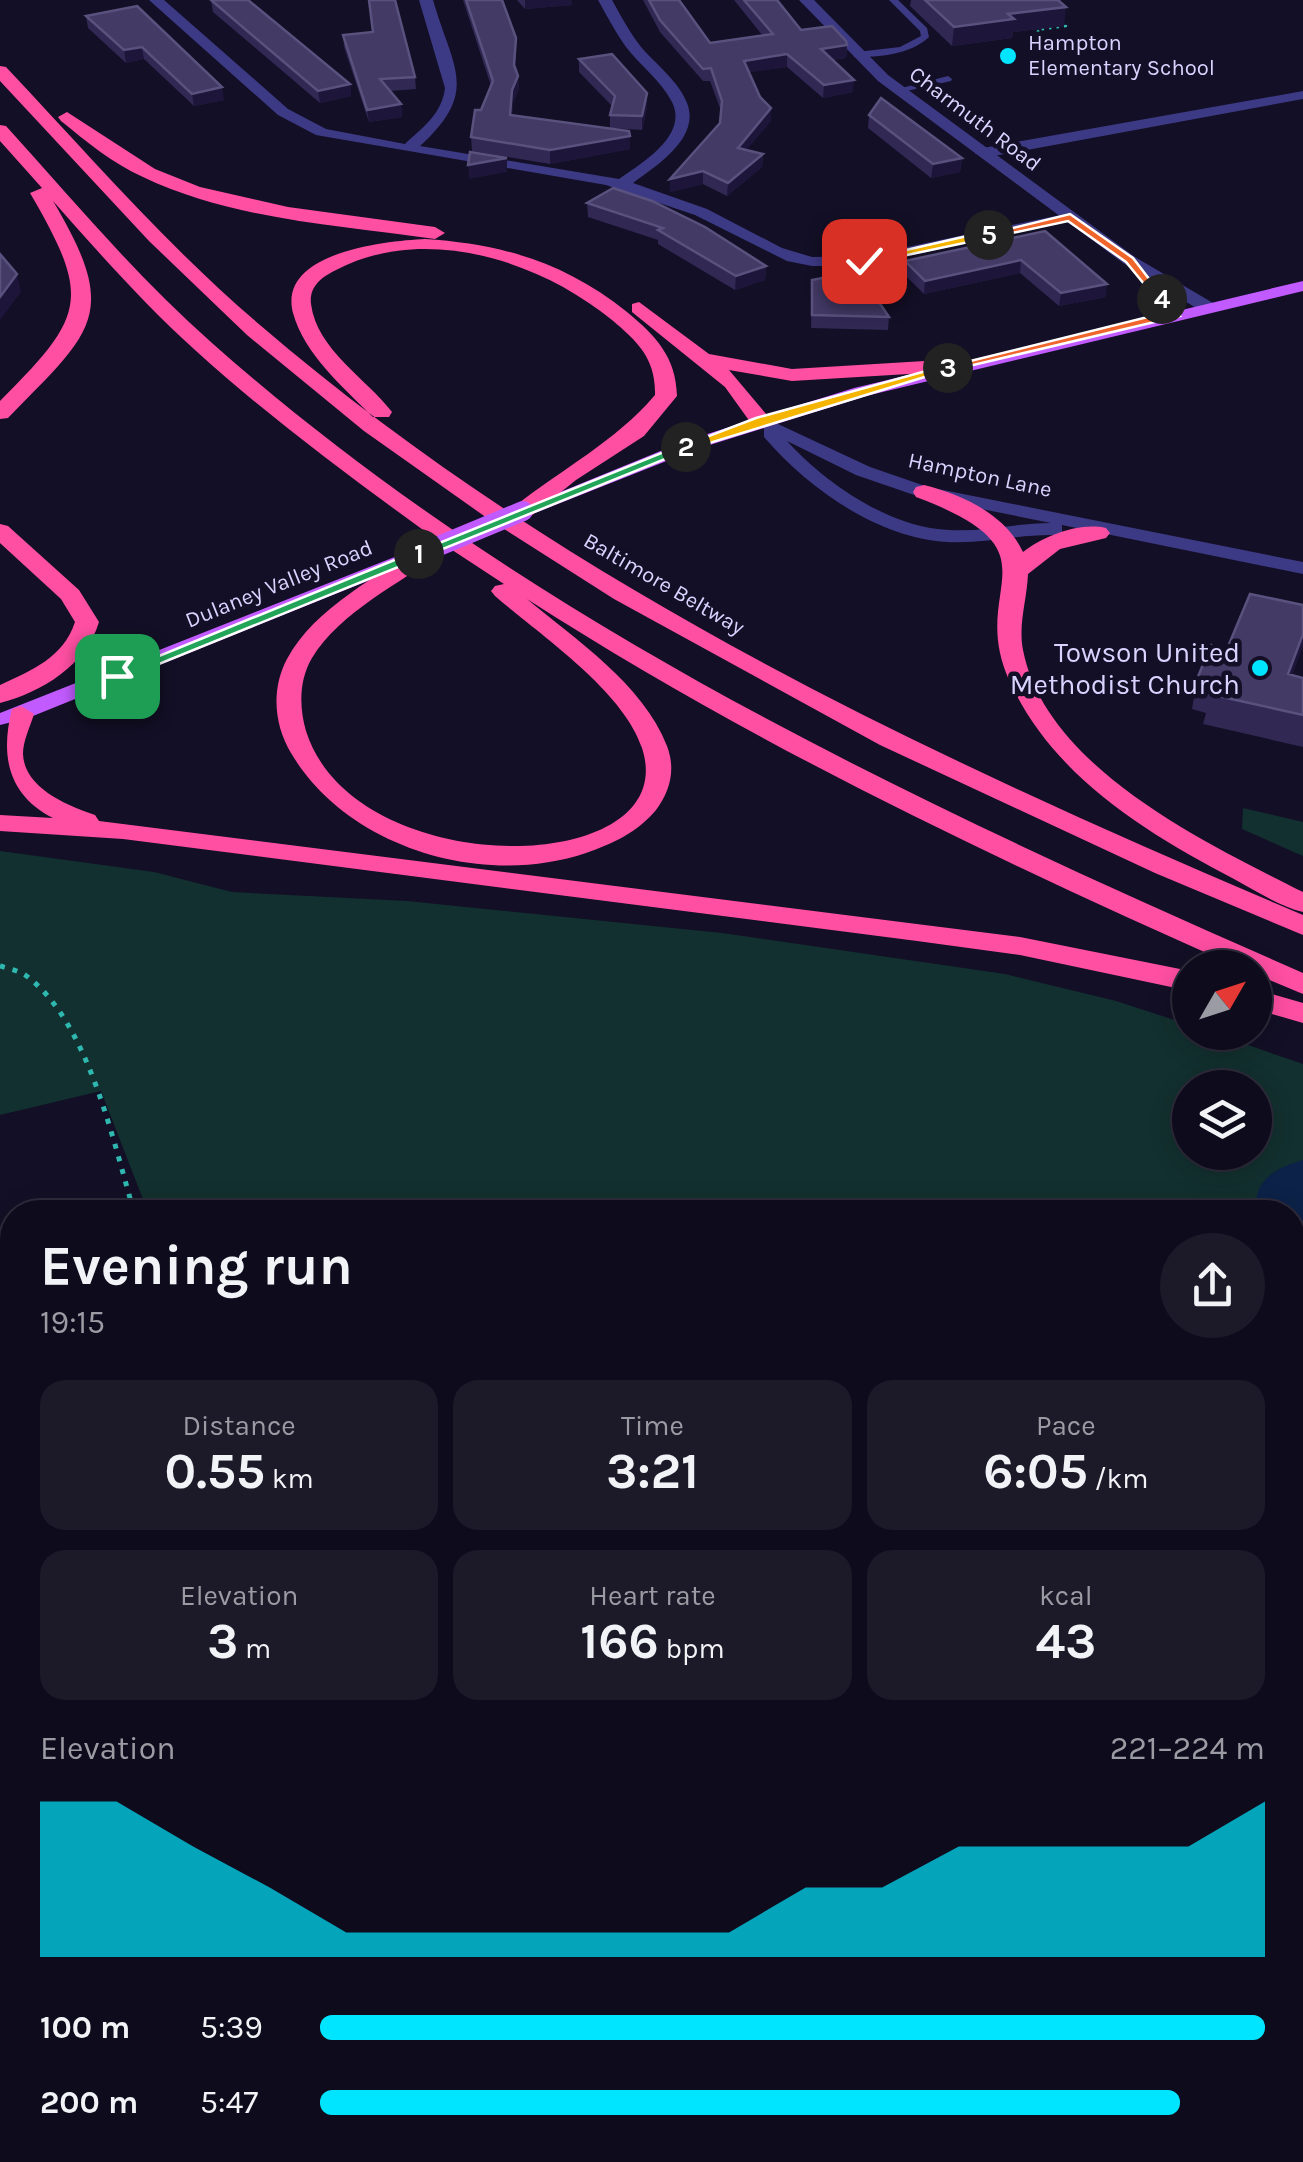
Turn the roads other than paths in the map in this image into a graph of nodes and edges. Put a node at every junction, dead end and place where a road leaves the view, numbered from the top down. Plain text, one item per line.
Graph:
1 (156, 0) edge
2 (426, 0) edge
3 (604, 0) edge
4 (806, 0) edge
5 (893, 0) edge
6 (857, 55) junction
7 (0, 58) edge
8 (0, 71) edge
9 (948, 79) dead end
10 (898, 90) junction
11 (1303, 94) edge
12 (0, 131) edge
13 (410, 149) junction
14 (983, 154) junction
15 (622, 184) junction
16 (1070, 218) junction
17 (1129, 260) junction
18 (1303, 286) edge
19 (1207, 307) junction
20 (1176, 314) junction
21 (703, 358) junction
22 (958, 365) junction
23 (0, 413) edge
24 (760, 421) junction
25 (576, 481) junction
26 (924, 492) junction
27 (472, 498) junction
28 (523, 511) joint
29 (423, 520) junction
30 (997, 530) junction
31 (0, 531) edge
32 (1098, 533) junction
33 (1180, 543) junction
34 (434, 548) joint
35 (1303, 568) edge
36 (1016, 573) junction
37 (370, 583) junction
38 (0, 695) edge
39 (7, 720) edge
40 (0, 823) edge
41 (123, 831) junction
42 (1303, 902) edge
43 (1303, 926) edge
44 (1172, 977) edge
45 (1303, 984) edge
46 (1272, 1004) edge
47 (1303, 1013) edge

1 - 13 street
2 - 13 street
3 - 15 street
4 - 6 street, Charmuth Road
5 - 6 lane
6 - 10 street, Charmuth Road
7 - 21 highway
8 - 27 highway, Baltimore Beltway
9 - 10 lane
10 - 14 street, Charmuth Road
11 - 14 street
12 - 23 highway
12 - 29 highway
13 - 15 street
14 - 16 street, Charmuth Road
15 - 16 street
16 - 17 street, Charmuth Road
17 - 19 street, Charmuth Road
17 - 20 street, Charmuth Road
18 - 19 main road
19 - 20 main road
20 - 22 main road
21 - 22 highway
21 - 24 highway
22 - 24 main road
24 - 25 main road
24 - 26 street, Hampton Lane
24 - 30 street, Hampton Lane
25 - 27 highway
25 - 28 highway
26 - 30 highway
26 - 33 street, Hampton Lane
27 - 43 highway, Baltimore Beltway
28 - 34 main road, bridge
29 - 37 highway
29 - 45 highway
30 - 32 street, Hampton Lane
30 - 36 highway
31 - 38 highway
32 - 33 street, Hampton Lane
32 - 36 highway
33 - 35 street, Hampton Lane
34 - 37 highway
36 - 42 highway
37 - 39 main road, Dulaney Valley Road
39 - 41 highway
40 - 41 highway
41 - 44 highway
46 - 47 highway

